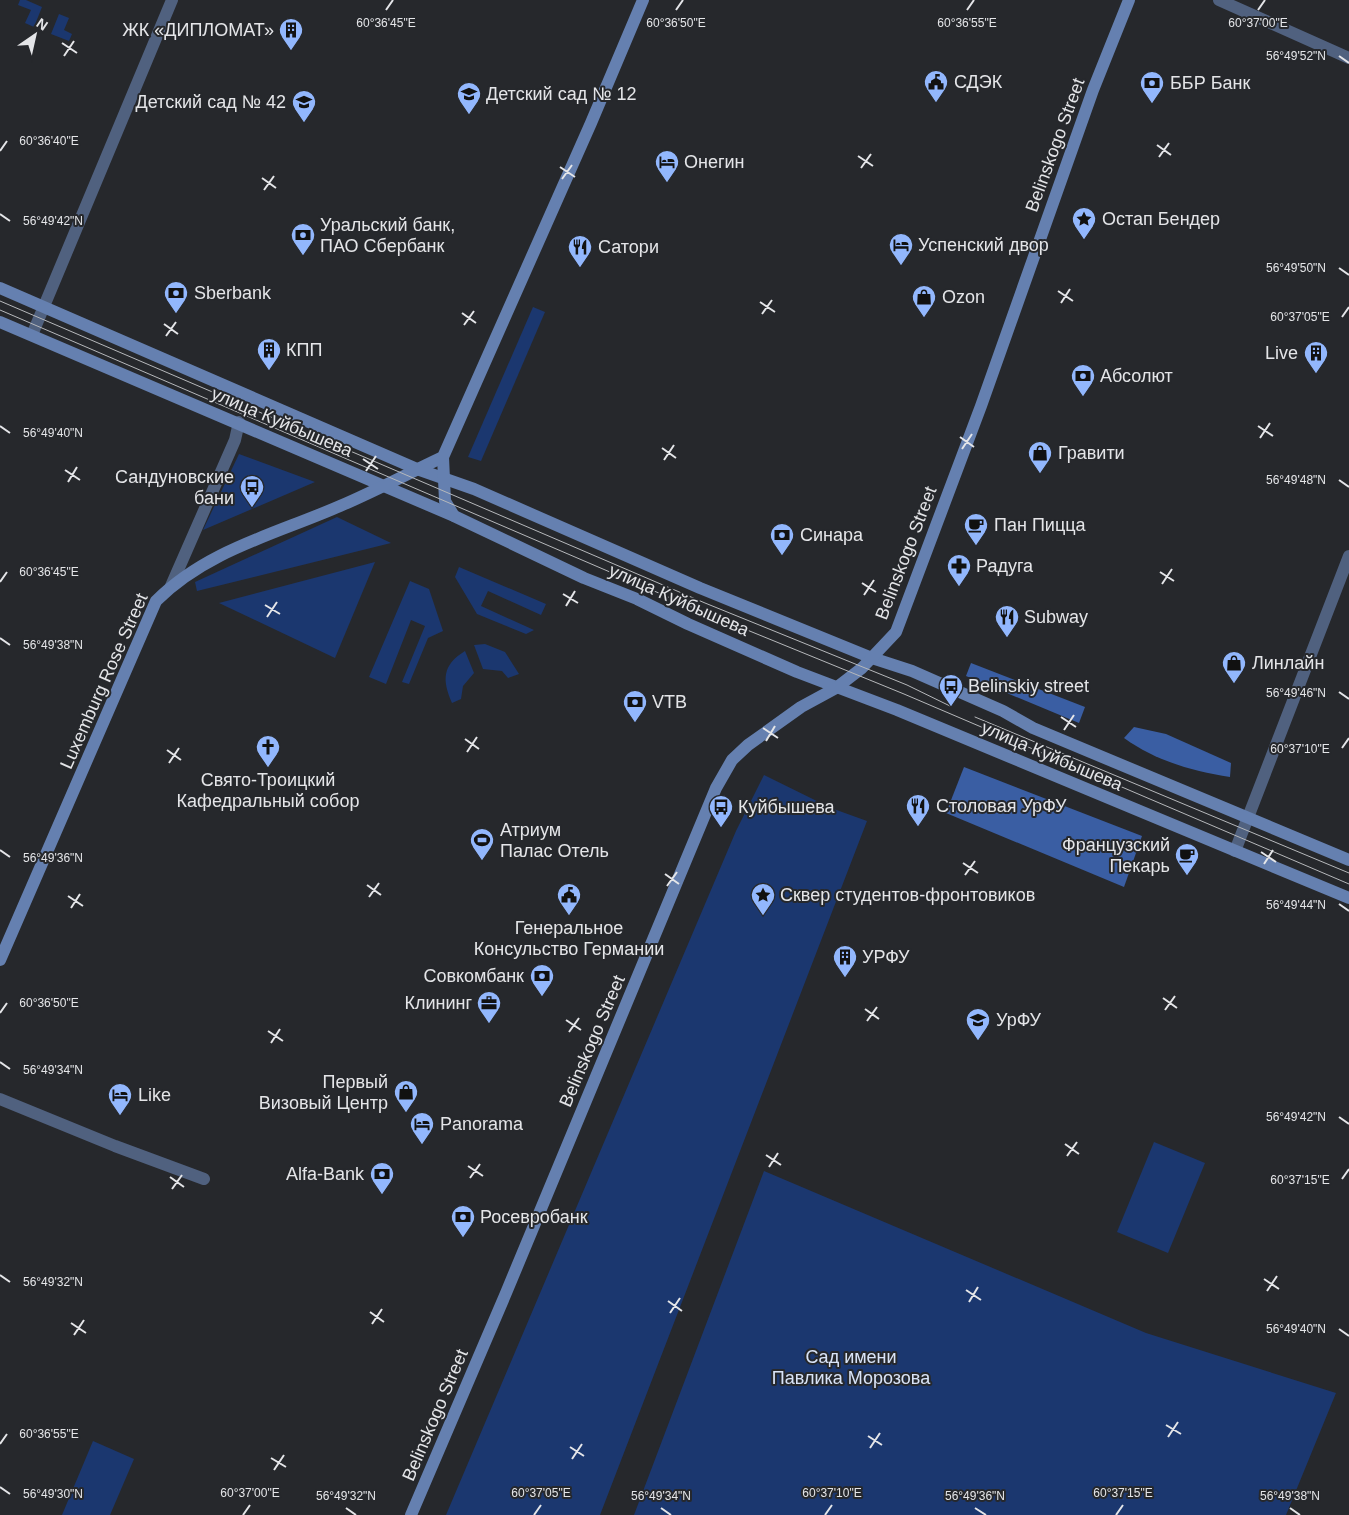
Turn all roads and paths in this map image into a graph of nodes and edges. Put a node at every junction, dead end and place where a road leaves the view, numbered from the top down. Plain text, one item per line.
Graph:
1 (172, 0) edge
2 (643, 0) edge
3 (1129, 0) edge
4 (1219, 0) edge
5 (1349, 58) edge
6 (0, 288) edge
7 (43, 307) junction
8 (0, 322) edge
9 (32, 335) junction
10 (239, 422) junction
11 (443, 457) junction
12 (417, 469) junction
13 (444, 478) junction
14 (383, 485) junction
15 (454, 516) junction
16 (1349, 556) edge
17 (171, 586) junction
18 (872, 658) junction
19 (836, 688) junction
20 (1248, 818) junction
21 (1235, 851) junction
22 (1349, 860) edge
23 (1349, 898) edge
24 (0, 960) edge
25 (0, 1099) edge
26 (204, 1179) dead end
27 (411, 1515) edge

1 - 7 street
2 - 11 main road
3 - 18 main road, Belinskogo Street
4 - 5 street
6 - 7 main road, улица Куйбышева
7 - 9 street
7 - 12 main road, улица Куйбышева
8 - 9 main road, улица Куйбышева
9 - 10 main road, улица Куйбышева
10 - 14 main road, улица Куйбышева
10 - 17 street
11 - 12 main road, Luxemburg Rose Street
11 - 13 main road
12 - 13 main road, улица Куйбышева
12 - 14 main road, Luxemburg Rose Street
13 - 15 main road
13 - 18 main road, улица Куйбышева
14 - 15 main road, улица Куйбышева
14 - 17 main road, Luxemburg Rose Street
15 - 19 main road, улица Куйбышева
16 - 20 street
17 - 24 main road, Luxemburg Rose Street
18 - 19 main road, Belinskogo Street
18 - 20 main road, улица Куйбышева
19 - 21 main road, улица Куйбышева
19 - 27 main road, Belinskogo Street
20 - 21 street
20 - 22 main road, улица Куйбышева
21 - 23 main road, улица Куйбышева
25 - 26 street

